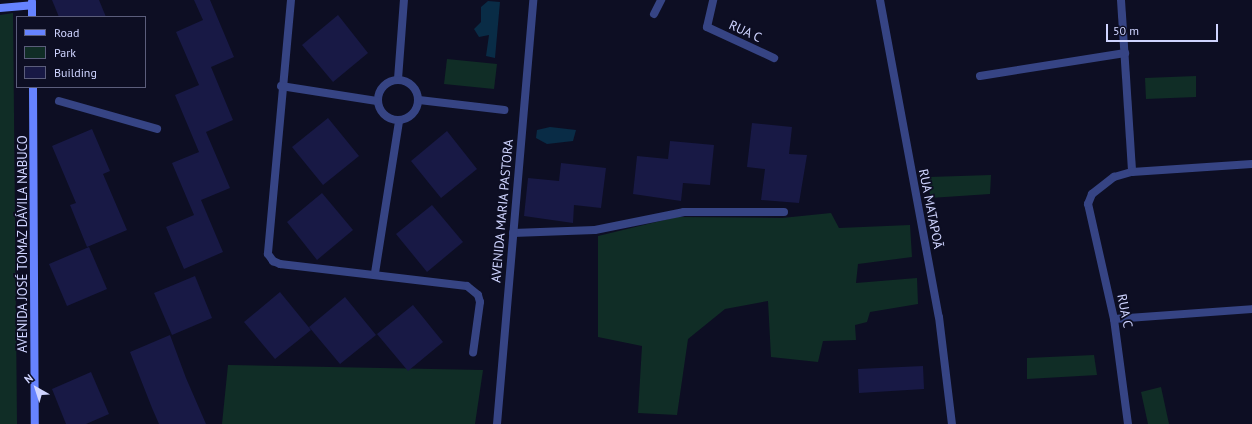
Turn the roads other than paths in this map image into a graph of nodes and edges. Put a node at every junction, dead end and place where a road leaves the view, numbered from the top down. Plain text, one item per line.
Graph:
1 (291, 0) edge
2 (404, 0) edge
3 (533, 0) edge
4 (661, 0) edge
5 (713, 0) edge
6 (880, 0) edge
7 (1121, 0) edge
8 (32, 3) edge
9 (0, 8) edge
10 (654, 14) dead end
11 (32, 16) edge
12 (1125, 53) junction
13 (774, 58) dead end
14 (980, 76) dead end
15 (398, 80) junction
16 (281, 86) junction
17 (33, 88) edge
18 (59, 100) dead end
19 (419, 100) junction
20 (377, 101) junction
21 (504, 110) dead end
22 (399, 121) junction
23 (157, 129) dead end
24 (1252, 164) edge
25 (1132, 172) junction
26 (784, 212) dead end
27 (513, 233) junction
28 (375, 273) junction
29 (1252, 309) edge
30 (1114, 319) junction
31 (473, 353) dead end
32 (35, 424) edge
33 (497, 424) edge
34 (952, 424) edge
35 (1128, 424) edge

1 - 16 street
2 - 15 street
3 - 27 street, AVENIDA MARIA PASTORA
4 - 10 street
5 - 13 street, RUA C
6 - 34 street, RUA MATAPOÃ
7 - 12 street
8 - 9 main road
8 - 11 main road
12 - 14 street
12 - 25 street
15 - 19 street
15 - 20 street
16 - 20 street
16 - 28 street
17 - 32 main road, AVENIDA JOSÉ TOMAZ DÁVILA NABUCO
18 - 23 street
19 - 21 street
19 - 22 street
20 - 22 street
22 - 28 street
24 - 25 street
25 - 30 street, RUA C
26 - 27 street
27 - 33 street, AVENIDA MARIA PASTORA
28 - 31 street
29 - 30 street
30 - 35 street, RUA C

